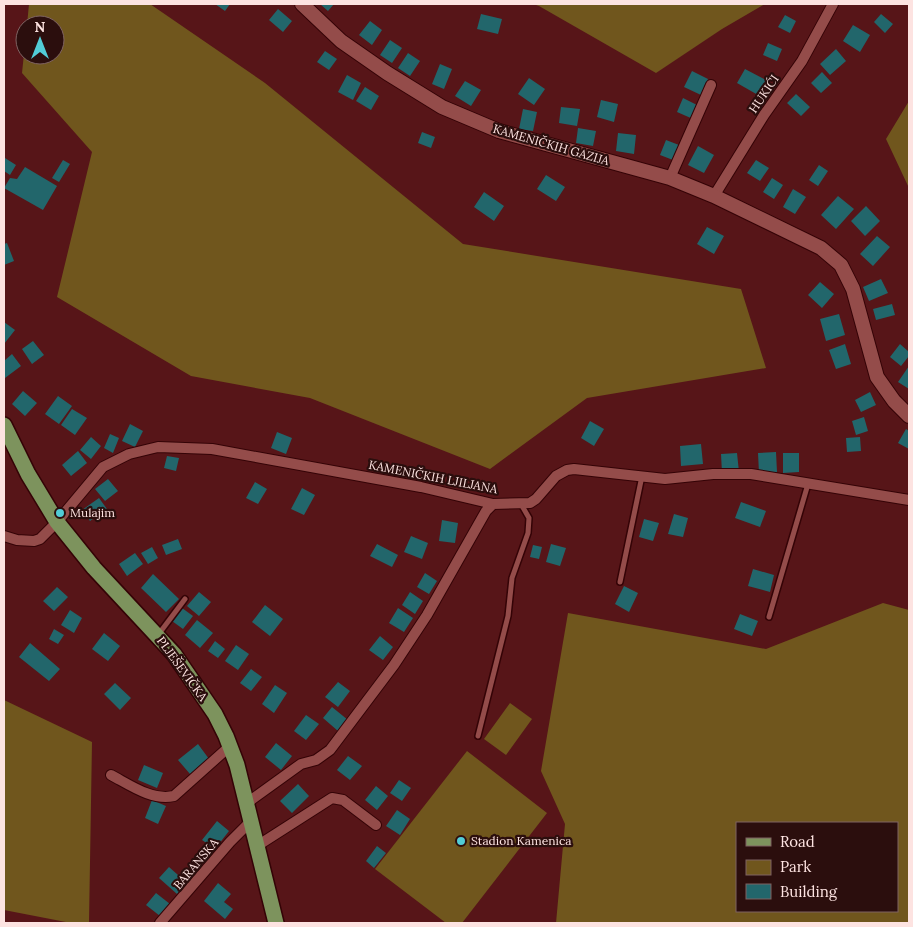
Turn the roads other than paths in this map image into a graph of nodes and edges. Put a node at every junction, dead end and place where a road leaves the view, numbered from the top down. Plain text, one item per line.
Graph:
1 (302, 4) edge
2 (833, 4) edge
3 (711, 85) dead end
4 (670, 178) junction
5 (714, 196) junction
6 (909, 416) edge
7 (4, 425) edge
8 (642, 476) junction
9 (808, 483) junction
10 (909, 500) edge
11 (493, 504) junction
12 (521, 504) junction
13 (57, 522) junction
14 (4, 536) edge
15 (620, 582) dead end
16 (185, 599) dead end
17 (769, 617) dead end
18 (158, 635) junction
19 (478, 736) dead end
20 (230, 746) junction
21 (111, 775) dead end
22 (247, 803) junction
23 (251, 821) junction
24 (376, 825) dead end
25 (257, 846) junction
26 (160, 923) edge
27 (276, 923) edge

1 - 4 street, KAMENIČKIH GAZIJA
2 - 5 street, HUKIĆI
3 - 4 street
4 - 5 street, KAMENIČKIH GAZIJA
5 - 6 street, KAMENIČKIH GAZIJA
7 - 13 main road, PLJEŠEVIČKA
8 - 9 street
8 - 12 street
8 - 15 lane
9 - 10 street
9 - 17 lane
11 - 12 street, KAMENIČKIH LJILJANA
11 - 13 street, KAMENIČKIH LJILJANA
11 - 22 street
12 - 19 lane
13 - 14 street, KAMENIČKIH LJILJANA
13 - 18 main road, PLJEŠEVIČKA
16 - 18 lane
18 - 20 main road, PLJEŠEVIČKA
20 - 21 street
20 - 22 main road, PLJEŠEVIČKA
22 - 23 main road, PLJEŠEVIČKA
23 - 25 main road, PLJEŠEVIČKA
23 - 26 street, BARANSKA
24 - 25 street
25 - 27 main road, PLJEŠEVIČKA

